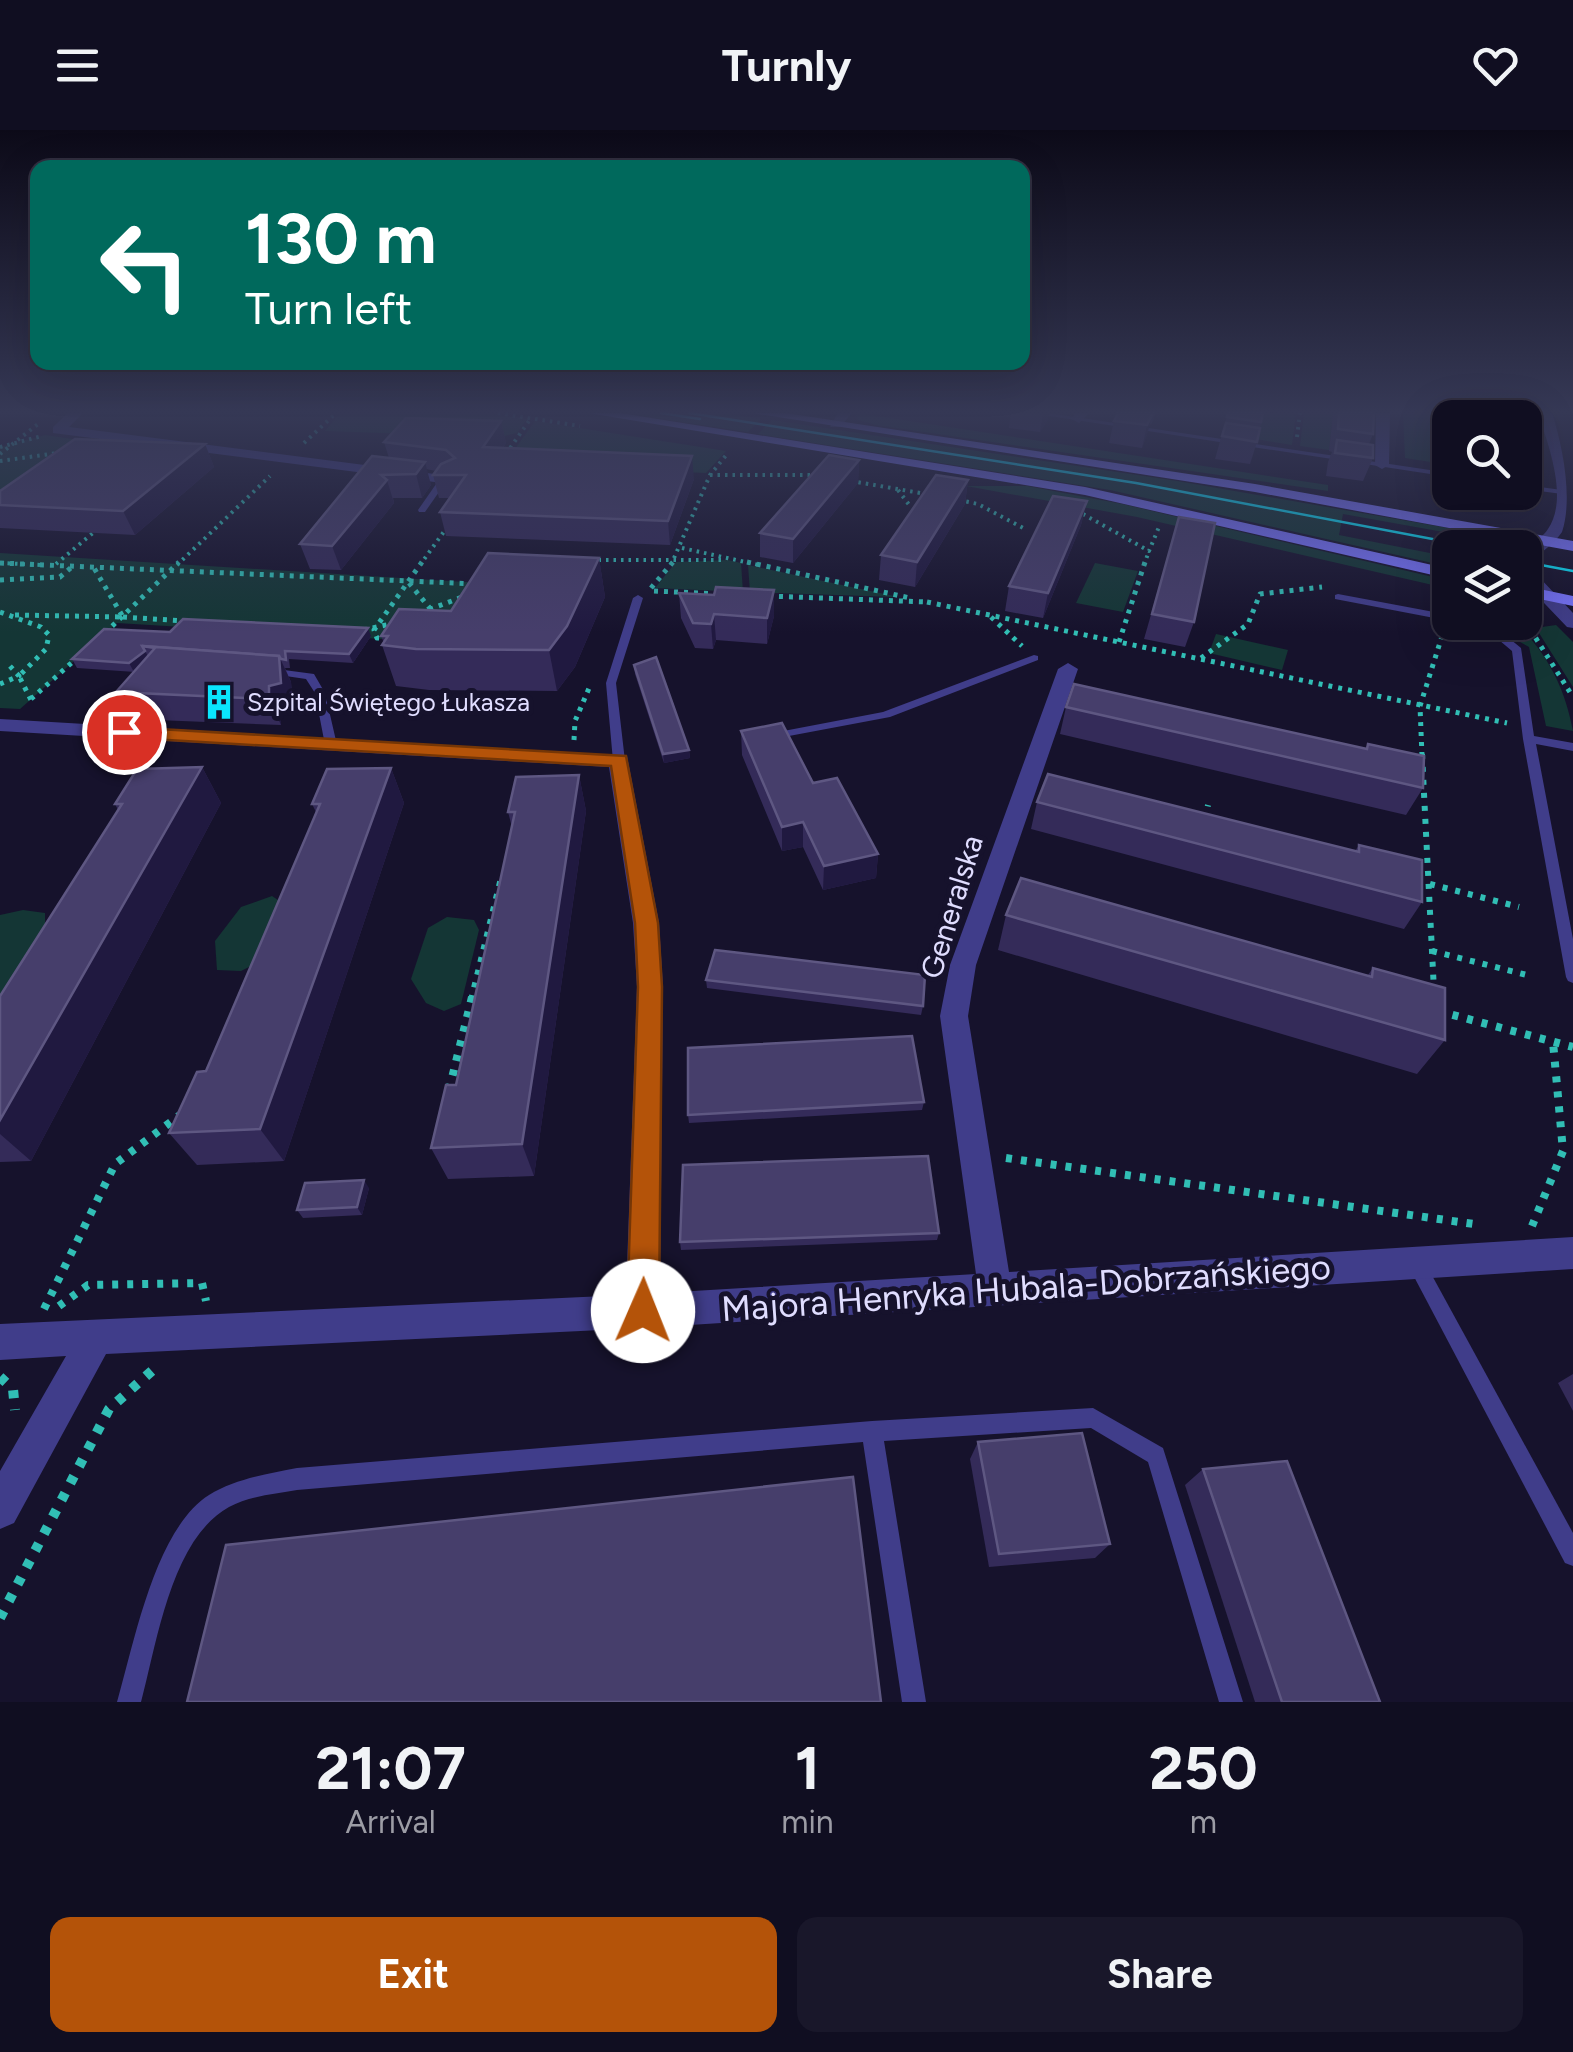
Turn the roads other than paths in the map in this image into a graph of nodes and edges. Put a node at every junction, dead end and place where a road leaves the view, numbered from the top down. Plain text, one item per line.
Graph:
1 (441, 486) edge
2 (1052, 486) edge
3 (1244, 486) edge
4 (1542, 492) edge
5 (1568, 500) edge
6 (422, 510) dead end
7 (1545, 540) junction
8 (1542, 543) edge
9 (1573, 546) edge
10 (1432, 570) edge
11 (1542, 591) edge
12 (1542, 595) edge
13 (1338, 596) dead end
14 (1547, 596) junction
15 (638, 598) dead end
16 (1573, 601) edge
17 (1432, 615) edge
18 (1573, 623) edge
19 (1505, 640) edge
20 (1034, 658) dead end
21 (258, 670) edge
22 (1068, 670) dead end
23 (139, 678) edge
24 (10, 726) edge
25 (89, 730) junction
26 (1529, 733) junction
27 (756, 739) edge
28 (331, 745) junction
29 (1573, 746) edge
30 (620, 761) junction
31 (1573, 976) edge
32 (1573, 1254) edge
33 (1416, 1264) junction
34 (995, 1290) junction
35 (643, 1311) junction
36 (95, 1339) junction
37 (14, 1342) edge
38 (872, 1430) junction
39 (0, 1508) edge
40 (1573, 1555) edge
41 (129, 1702) edge
42 (914, 1702) edge
43 (1231, 1702) edge

1 - 6 lane
2 - 10 street
3 - 7 street
4 - 5 lane
5 - 7 street
7 - 8 street
7 - 9 street
11 - 14 street
12 - 14 street
13 - 17 lane
14 - 16 street
14 - 18 street
15 - 30 lane
19 - 26 lane
20 - 27 lane
21 - 28 lane
22 - 34 street, Generalska
23 - 25 lane
24 - 25 street
25 - 28 street
26 - 29 lane
26 - 31 lane
28 - 30 street
30 - 35 street
32 - 33 street, Majora Henryka Hubala-Dobrzańskiego
33 - 34 street, Majora Henryka Hubala-Dobrzańskiego
33 - 40 lane
34 - 35 street, Majora Henryka Hubala-Dobrzańskiego
35 - 36 street, Majora Henryka Hubala-Dobrzańskiego
36 - 37 street, Majora Henryka Hubala-Dobrzańskiego
36 - 39 street
38 - 41 lane
38 - 42 lane
38 - 43 lane

